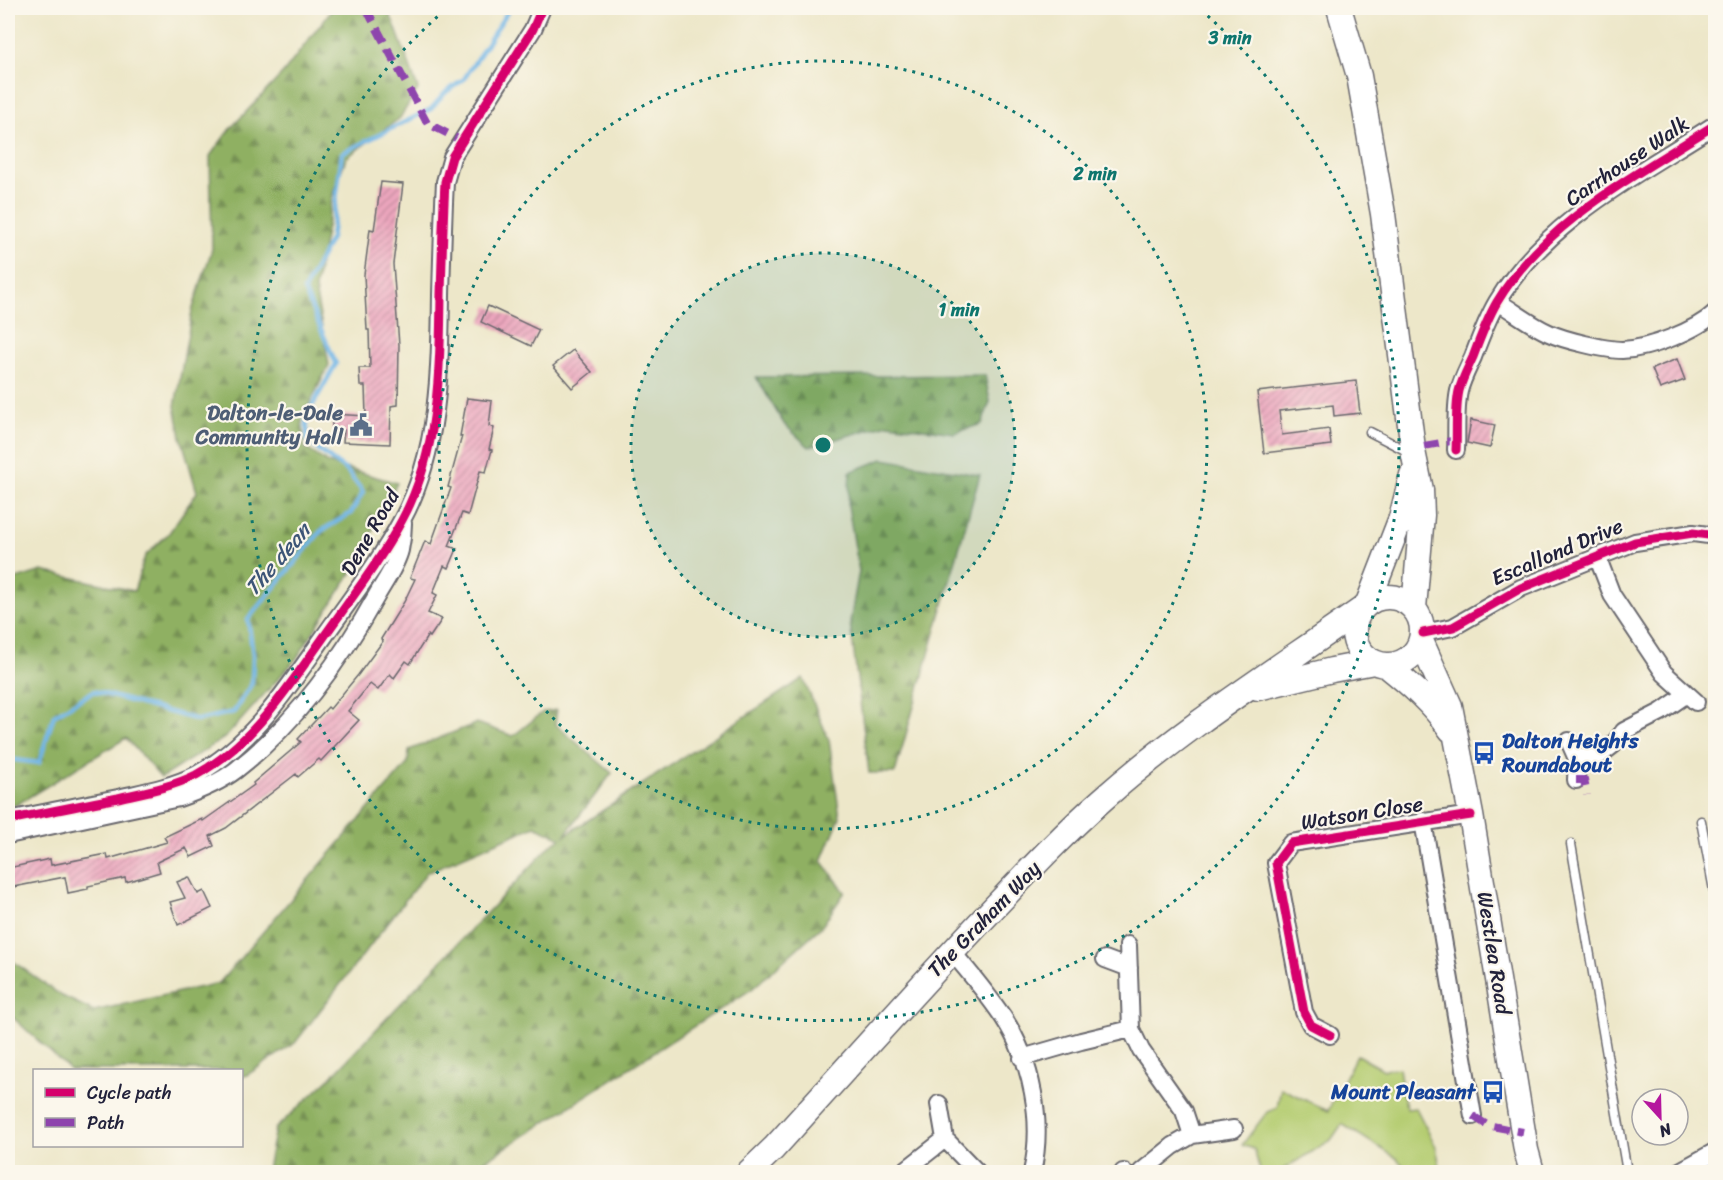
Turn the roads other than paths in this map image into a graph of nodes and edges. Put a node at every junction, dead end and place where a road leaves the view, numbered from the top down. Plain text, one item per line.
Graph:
1 (543, 8) edge
2 (1339, 8) edge
3 (1716, 124) edge
4 (1498, 302) junction
5 (1716, 312) edge
6 (1370, 432) dead end
7 (1456, 450) dead end
8 (1414, 454) junction
9 (403, 519) junction
10 (1716, 537) edge
11 (1596, 556) junction
12 (1365, 606) junction
13 (1414, 608) junction
14 (1422, 637) junction
15 (1380, 664) junction
16 (1244, 692) junction
17 (264, 717) junction
18 (279, 731) junction
19 (1454, 734) junction
20 (1569, 741) dead end
21 (226, 756) junction
22 (1577, 759) junction
23 (237, 769) junction
24 (1576, 780) dead end
25 (194, 784) junction
26 (1471, 815) junction
27 (53, 819) junction
28 (8, 820) edge
29 (1423, 821) junction
30 (1701, 821) dead end
31 (8, 835) edge
32 (1571, 844) dead end
33 (1716, 902) edge
34 (1128, 945) dead end
35 (952, 952) junction
36 (1105, 959) dead end
37 (1129, 968) junction
38 (1131, 1029) junction
39 (1330, 1035) dead end
40 (1022, 1058) junction
41 (939, 1104) dead end
42 (1473, 1116) dead end
43 (1234, 1129) dead end
44 (1192, 1135) junction
45 (945, 1139) junction
46 (1716, 1151) edge
47 (749, 1173) edge
48 (903, 1173) edge
49 (977, 1173) edge
50 (1032, 1173) edge
51 (1141, 1173) edge
52 (1532, 1173) edge
53 (1627, 1173) edge
54 (1678, 1173) edge

1 - 9 street, Dene Road
2 - 8 main road
3 - 4 street, Carrhouse Walk
4 - 5 street
4 - 7 street, Carrhouse Walk
6 - 8 lane
8 - 12 main road
8 - 13 main road
9 - 17 street, Dene Road
9 - 18 street, Dene Road
10 - 11 street, Escallond Drive
11 - 14 street, Escallond Drive
11 - 22 street
12 - 13 main road
12 - 15 main road
12 - 16 main road, The Graham Way
13 - 14 main road
14 - 15 main road
14 - 19 main road, Westlea Road
15 - 16 main road, The Graham Way
15 - 19 main road
16 - 35 main road, The Graham Way
17 - 18 lane
17 - 21 street, Dene Road
18 - 23 street, Dene Road
19 - 26 main road, Westlea Road
20 - 22 street
21 - 23 lane
21 - 25 street, Dene Road
22 - 24 street
23 - 25 street, Dene Road
25 - 27 street, Dene Road
26 - 29 street, Watson Close
26 - 52 main road, Westlea Road
27 - 28 street, Dene Road
27 - 31 street, Dene Road
29 - 39 street, Watson Close
29 - 42 street
30 - 33 lane
32 - 53 lane
34 - 37 street
35 - 40 street
35 - 47 main road, The Graham Way
36 - 37 street
37 - 38 street
38 - 40 street
38 - 44 street
40 - 50 street
41 - 45 street
43 - 44 street
44 - 51 street
45 - 48 street
45 - 49 street
46 - 54 street

